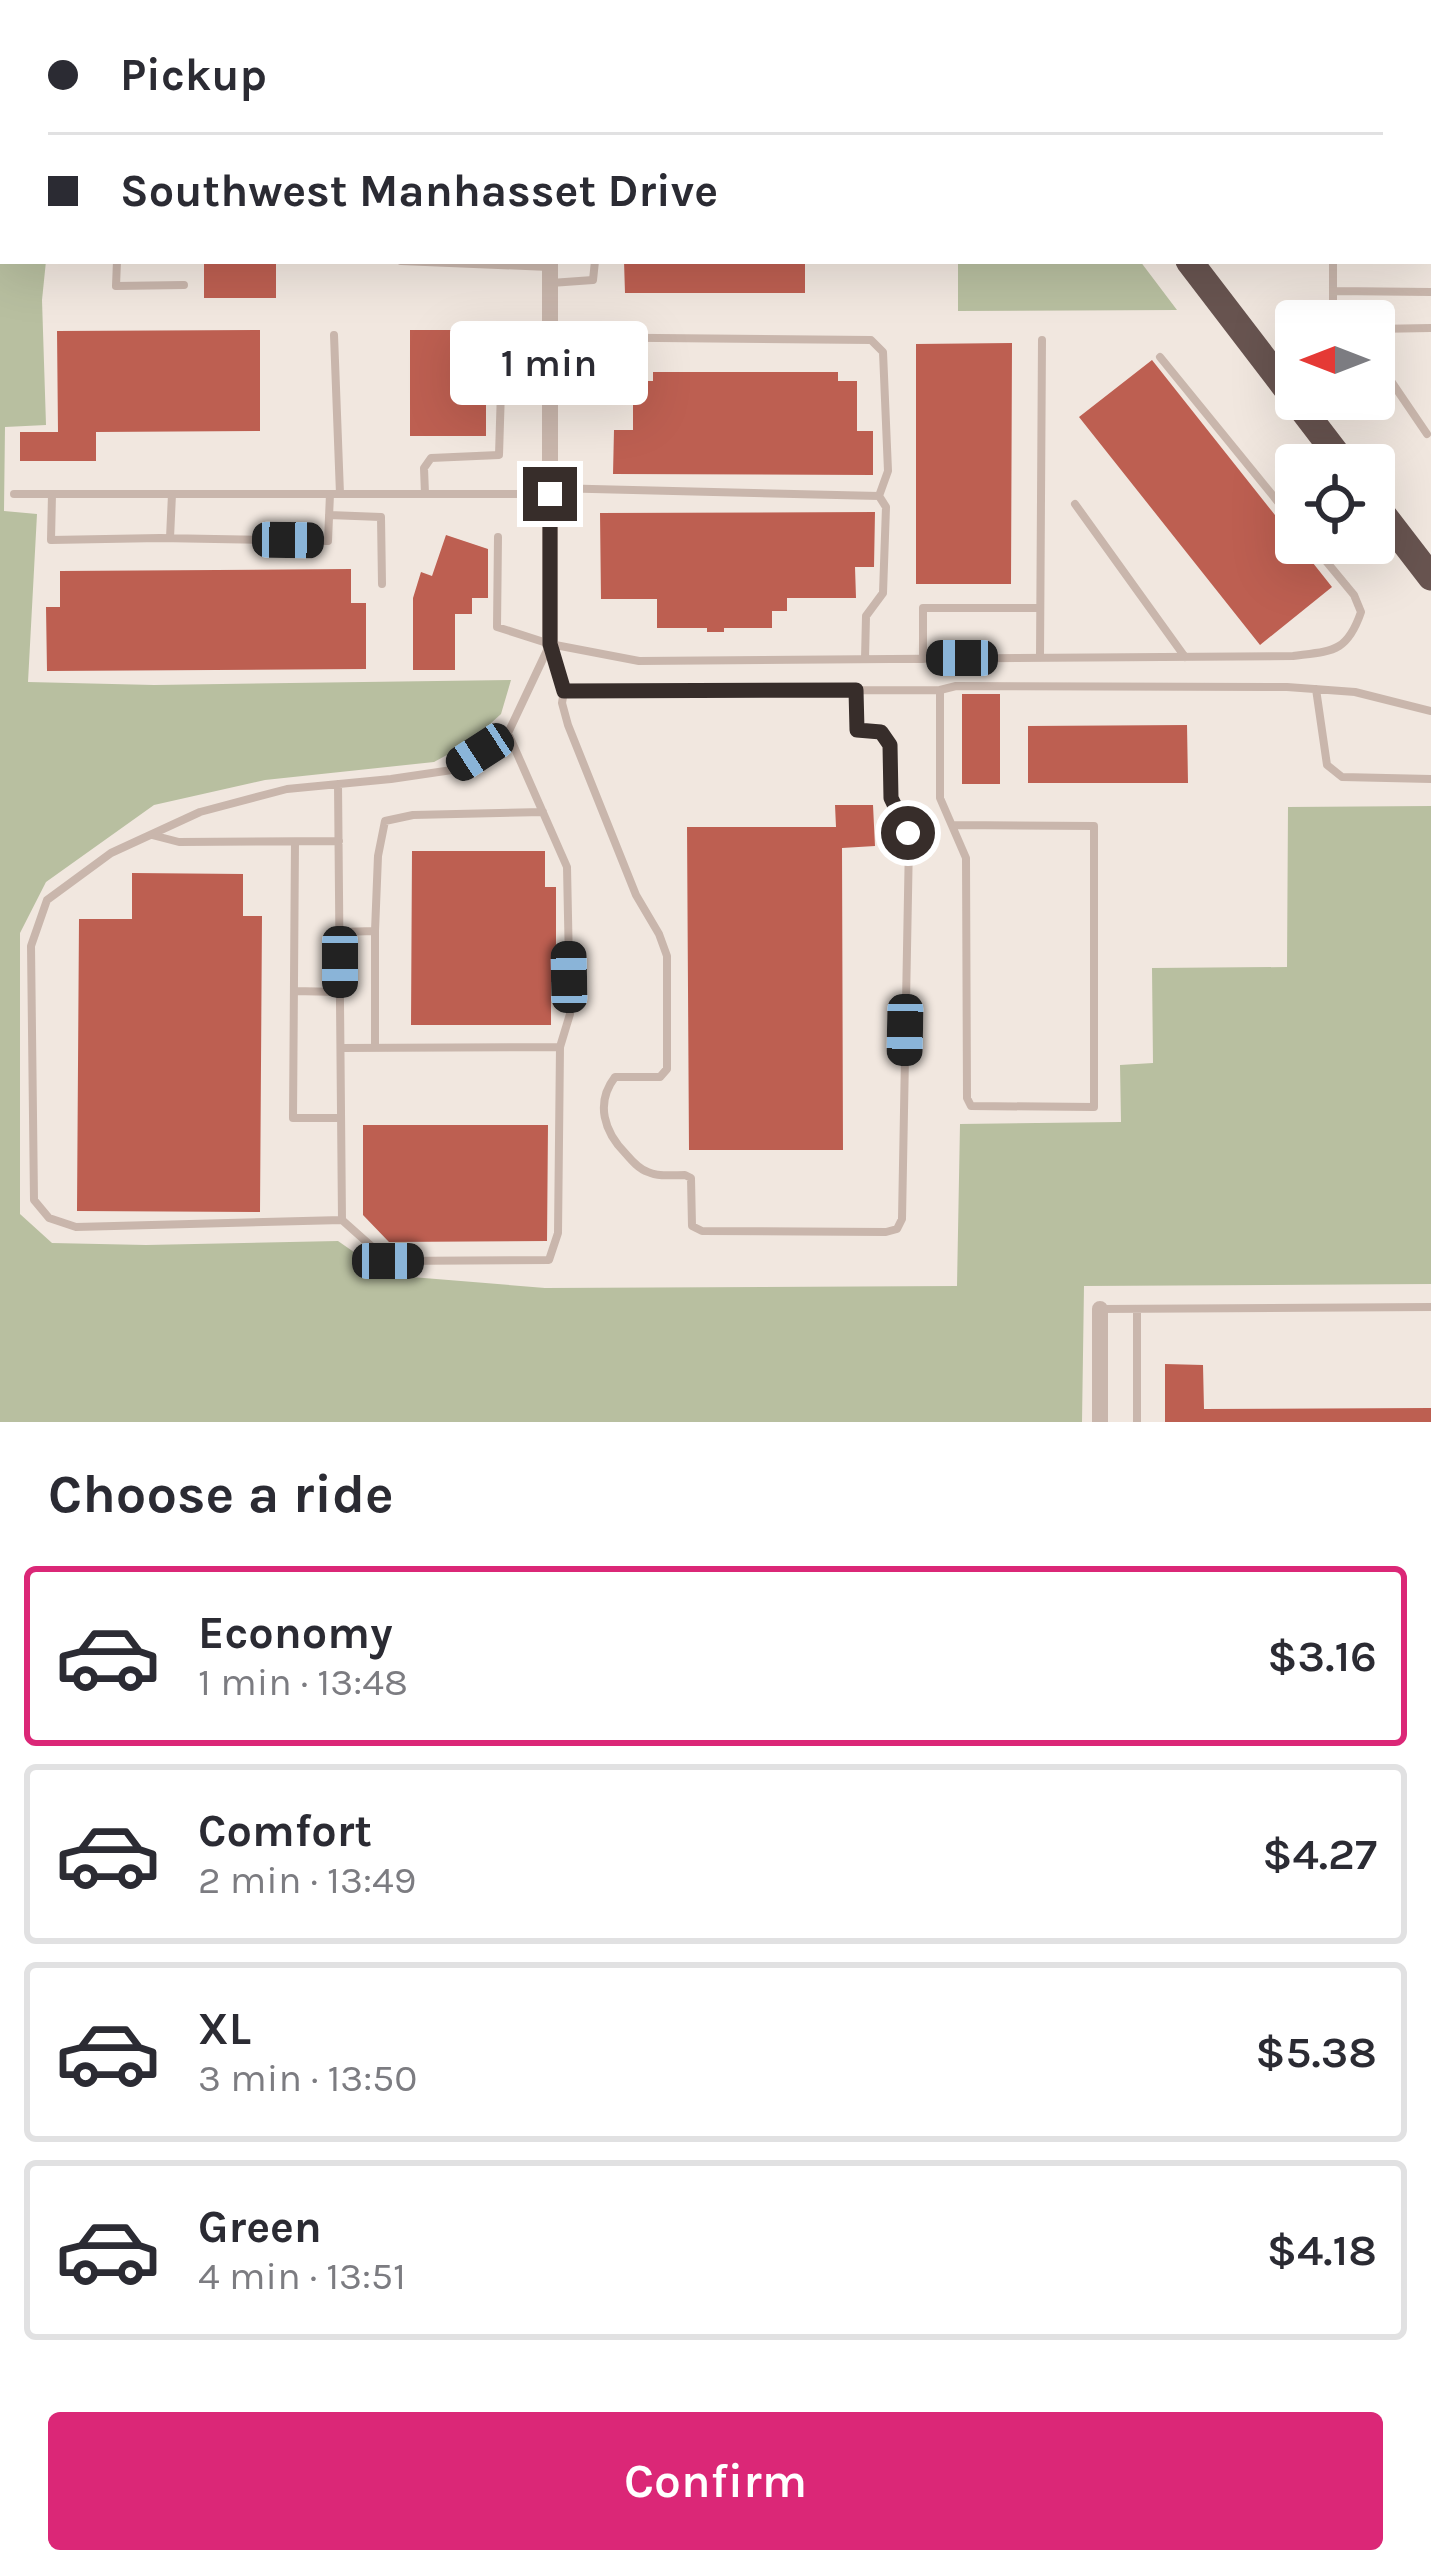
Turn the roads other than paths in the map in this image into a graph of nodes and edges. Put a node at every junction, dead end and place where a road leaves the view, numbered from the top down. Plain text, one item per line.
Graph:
1 (117, 264) edge
2 (470, 264) edge
3 (595, 264) edge
4 (1192, 264) edge
5 (1334, 264) edge
6 (550, 270) edge
7 (184, 285) dead end
8 (1333, 291) junction
9 (1431, 292) edge
10 (1333, 300) edge
11 (1395, 328) edge
12 (1431, 328) edge
13 (334, 335) dead end
14 (1042, 340) dead end
15 (550, 341) junction
16 (1275, 355) edge
17 (1160, 357) dead end
18 (1395, 387) edge
19 (1427, 434) dead end
20 (550, 491) junction
21 (14, 494) dead end
22 (52, 494) junction
23 (172, 494) junction
24 (335, 494) junction
25 (425, 494) junction
26 (880, 496) junction
27 (1275, 498) edge
28 (1075, 503) dead end
29 (329, 515) junction
30 (1395, 531) edge
31 (498, 537) dead end
32 (170, 538) junction
33 (1328, 564) edge
34 (1431, 578) edge
35 (382, 584) dead end
36 (1040, 608) junction
37 (550, 644) junction
38 (1185, 656) junction
39 (1040, 658) junction
40 (865, 659) junction
41 (923, 659) junction
42 (1316, 689) junction
43 (856, 690) junction
44 (940, 690) junction
45 (564, 691) junction
46 (1431, 711) edge
47 (508, 733) junction
48 (1431, 779) edge
49 (338, 784) junction
50 (543, 812) junction
51 (953, 825) junction
52 (151, 835) junction
53 (295, 842) junction
54 (339, 842) junction
55 (375, 931) junction
56 (340, 932) junction
57 (294, 992) junction
58 (340, 992) junction
59 (560, 1047) junction
60 (341, 1048) junction
61 (375, 1048) junction
62 (341, 1118) junction
63 (342, 1220) junction
64 (1431, 1307) edge
65 (1100, 1309) joint
66 (1137, 1309) junction
67 (1100, 1422) edge
68 (1137, 1422) edge

1 - 7 lane
2 - 6 lane
3 - 6 lane
4 - 16 highway
5 - 8 lane
6 - 15 street
8 - 9 lane
8 - 10 lane
11 - 12 lane
13 - 24 lane
14 - 36 lane
15 - 20 street
15 - 25 lane
15 - 26 lane
17 - 27 lane
18 - 19 lane
20 - 25 lane
20 - 26 lane
20 - 37 street
21 - 22 lane
22 - 23 lane
22 - 32 lane
23 - 24 lane
23 - 32 lane
24 - 25 lane
24 - 29 lane
26 - 40 lane
28 - 38 lane
29 - 32 lane
29 - 35 lane
30 - 34 highway
31 - 37 lane
33 - 38 lane
36 - 39 lane
36 - 41 lane
37 - 40 lane
37 - 45 lane
37 - 47 lane
38 - 39 lane
39 - 41 lane
40 - 41 lane
42 - 44 lane
42 - 46 lane
42 - 48 lane
43 - 44 lane
43 - 45 lane
43 - 45 lane
44 - 51 lane
47 - 49 lane
47 - 50 lane
49 - 52 lane
49 - 54 lane
50 - 55 lane
50 - 59 lane
51 - 51 lane
52 - 53 lane
52 - 63 lane
53 - 54 lane
53 - 57 lane
54 - 56 lane
55 - 56 lane
55 - 61 lane
56 - 58 lane
57 - 58 lane
57 - 62 lane
58 - 60 lane
59 - 61 lane
59 - 63 lane
60 - 61 lane
60 - 62 lane
62 - 63 lane
64 - 66 lane
65 - 66 lane
65 - 67 street
66 - 68 lane

